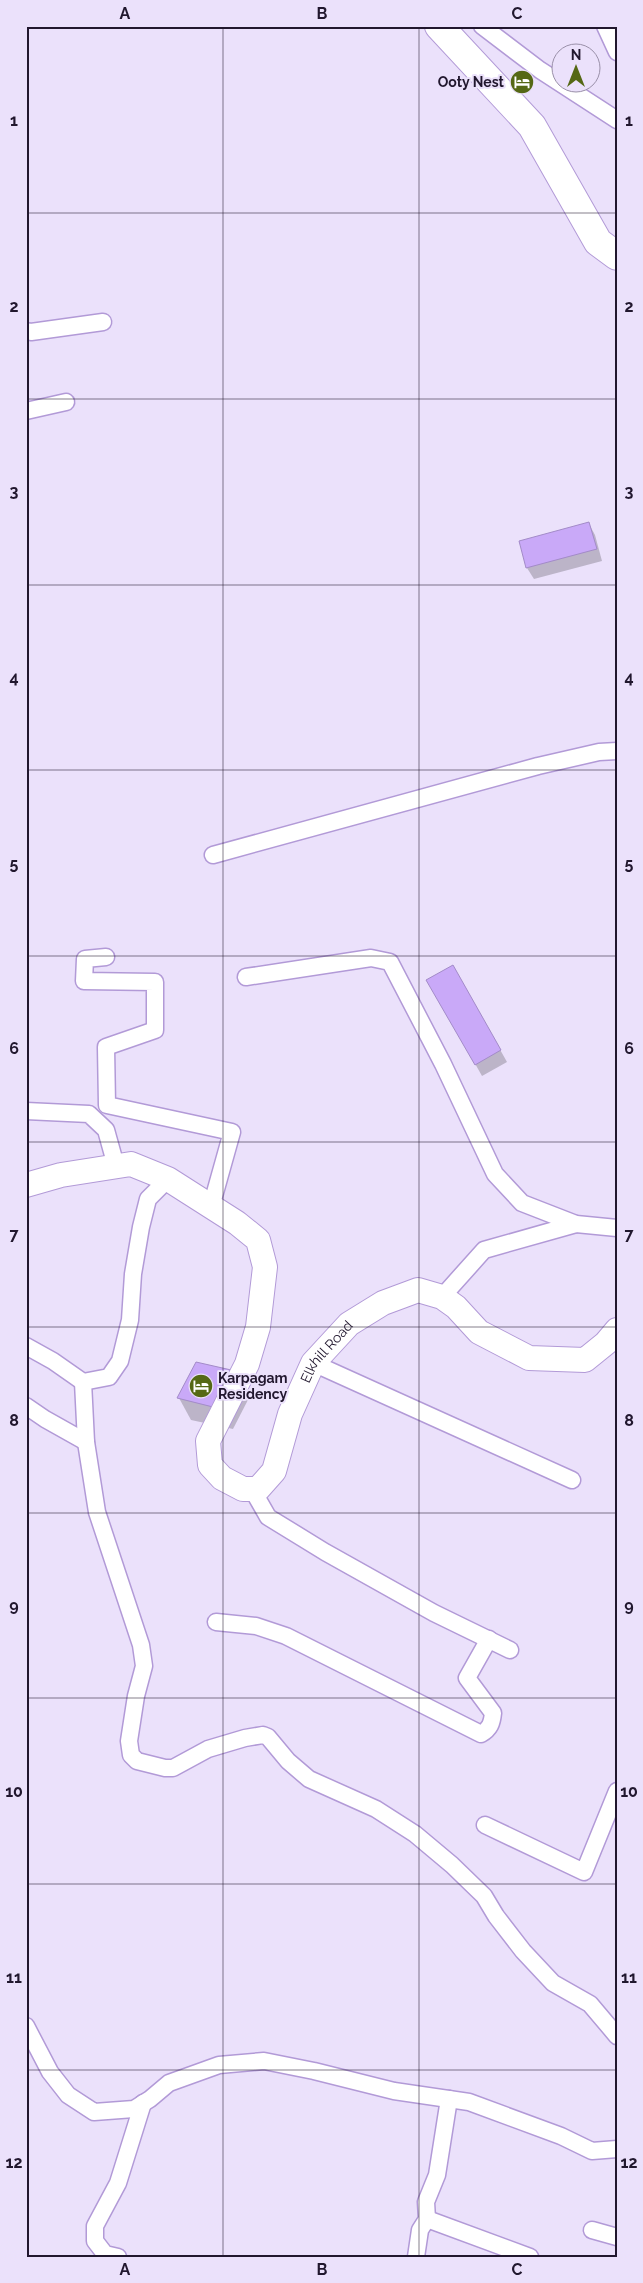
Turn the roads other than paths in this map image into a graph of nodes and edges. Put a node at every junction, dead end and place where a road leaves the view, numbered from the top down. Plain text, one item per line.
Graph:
1 (439, 26) edge
2 (482, 26) edge
3 (605, 26) edge
4 (617, 52) edge
5 (617, 120) edge
6 (617, 256) edge
7 (103, 322) dead end
8 (26, 330) edge
9 (66, 402) dead end
10 (26, 412) edge
11 (617, 751) edge
12 (213, 855) dead end
13 (106, 957) dead end
14 (246, 977) dead end
15 (26, 1111) edge
16 (116, 1166) junction
17 (168, 1179) junction
18 (26, 1185) edge
19 (211, 1208) junction
20 (576, 1224) junction
21 (617, 1228) edge
22 (442, 1297) junction
23 (617, 1330) edge
24 (26, 1346) edge
25 (313, 1363) junction
26 (83, 1382) junction
27 (26, 1406) edge
28 (86, 1442) junction
29 (572, 1480) dead end
30 (252, 1489) junction
31 (216, 1622) dead end
32 (488, 1639) junction
33 (510, 1650) dead end
34 (617, 1791) edge
35 (485, 1825) dead end
36 (26, 2026) edge
37 (617, 2036) edge
38 (449, 2099) junction
39 (143, 2103) junction
40 (617, 2149) edge
41 (428, 2219) junction
42 (592, 2230) dead end
43 (617, 2237) edge
44 (118, 2257) edge
45 (416, 2257) edge
46 (530, 2257) edge

1 - 6 highway
2 - 5 street
3 - 4 street
7 - 8 street
9 - 10 street
11 - 12 street
13 - 19 street
14 - 20 street
15 - 16 street
16 - 17 street
16 - 18 street
17 - 19 street
17 - 26 street
19 - 30 street
20 - 21 street
20 - 22 street
22 - 23 street, Elkhill Road
22 - 25 street, Elkhill Road
24 - 26 street
25 - 29 street
25 - 30 street, Elkhill Road
26 - 28 street
27 - 28 street
28 - 37 street
30 - 32 street
31 - 32 street
32 - 33 street
34 - 35 street
36 - 39 street
38 - 39 street
38 - 40 street
38 - 41 street
39 - 44 street
41 - 45 street
41 - 46 street
42 - 43 street

